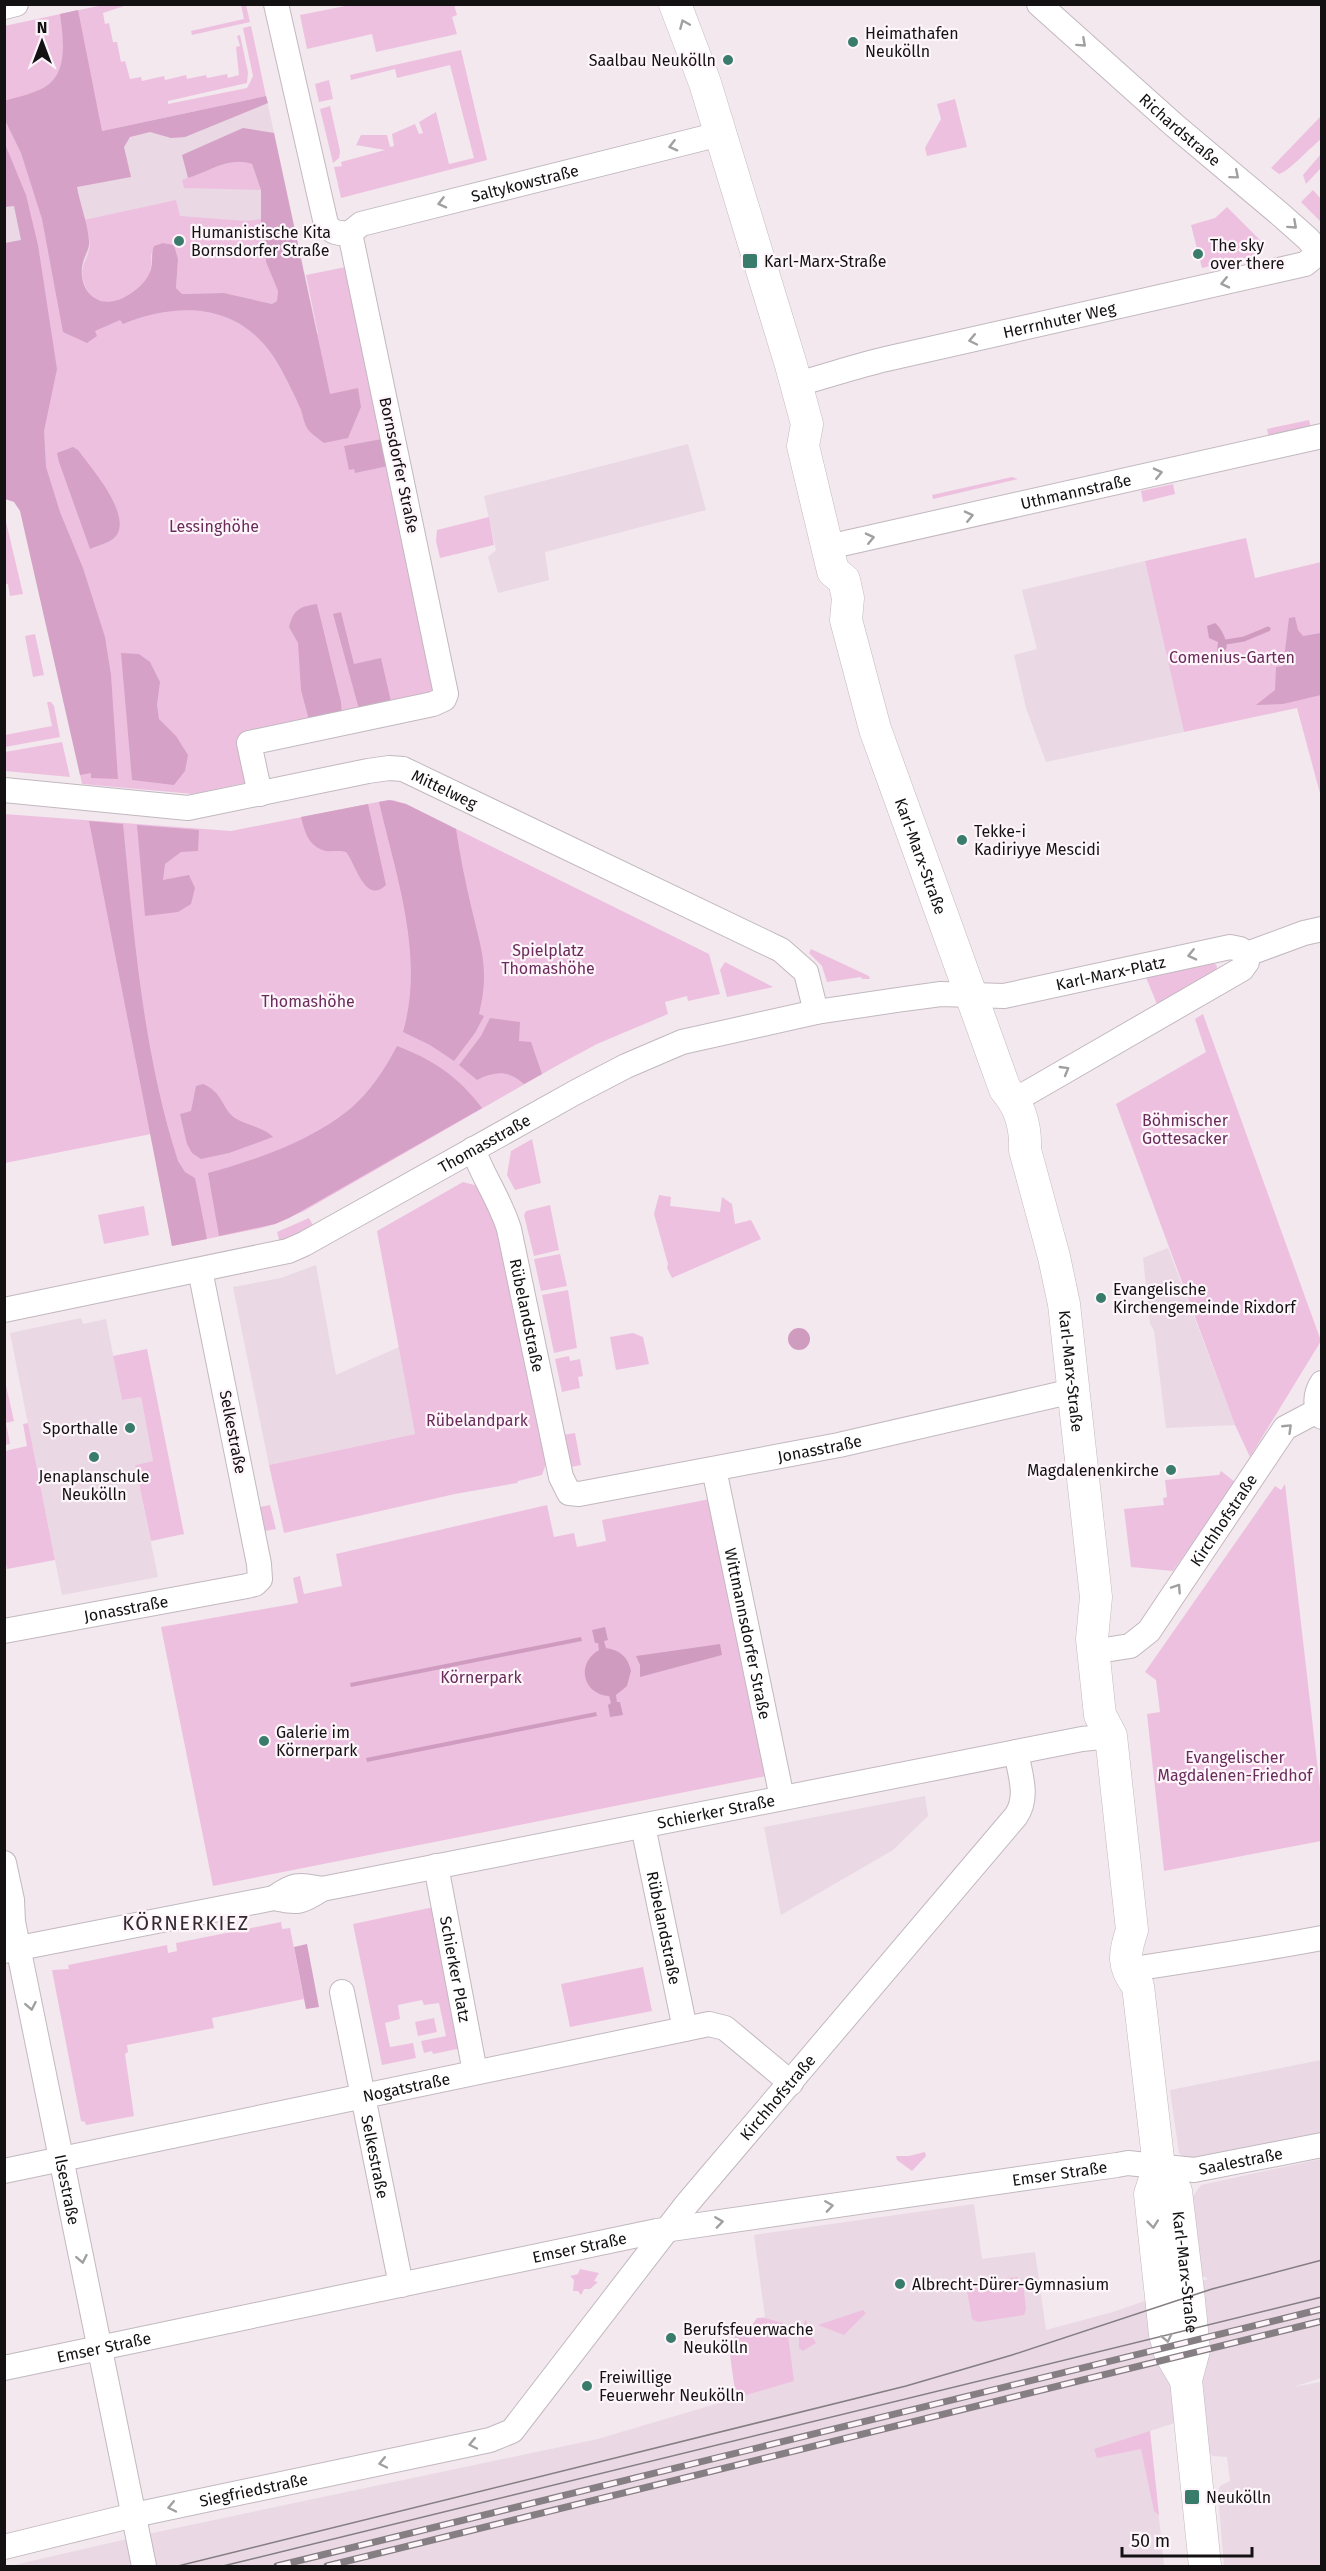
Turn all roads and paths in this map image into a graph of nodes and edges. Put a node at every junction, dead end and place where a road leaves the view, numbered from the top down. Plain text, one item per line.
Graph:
1 (16, 4) edge
2 (276, 4) edge
3 (652, 4) edge
4 (675, 4) edge
5 (1039, 4) edge
6 (4, 7) edge
7 (704, 138) junction
8 (350, 232) junction
9 (1321, 254) edge
10 (797, 384) junction
11 (1322, 436) edge
12 (803, 446) junction
13 (830, 559) junction
14 (4, 790) edge
15 (260, 794) junction
16 (1322, 929) edge
17 (1247, 954) junction
18 (971, 994) junction
19 (816, 1012) junction
20 (1010, 1095) junction
21 (473, 1149) junction
22 (200, 1270) junction
23 (4, 1310) edge
24 (1322, 1383) edge
25 (1073, 1391) junction
26 (1319, 1414) edge
27 (714, 1469) junction
28 (564, 1486) joint
29 (248, 1586) joint
30 (1096, 1597) junction
31 (4, 1631) edge
32 (1111, 1649) junction
33 (1111, 1736) junction
34 (1016, 1752) junction
35 (782, 1798) junction
36 (643, 1826) junction
37 (4, 1863) edge
38 (436, 1866) junction
39 (1322, 1938) edge
40 (12, 1950) edge
41 (1142, 1977) junction
42 (342, 1992) dead end
43 (685, 2029) junction
44 (475, 2072) junction
45 (791, 2083) junction
46 (363, 2095) junction
47 (1322, 2145) edge
48 (62, 2158) junction
49 (1159, 2167) junction
50 (4, 2170) edge
51 (668, 2230) junction
52 (401, 2285) junction
53 (100, 2348) junction
54 (4, 2368) edge
55 (504, 2436) joint
56 (136, 2526) junction
57 (4, 2547) edge
58 (144, 2566) edge
59 (1205, 2566) edge

1 - 6 street
2 - 8 street
3 - 7 main road, Karl-Marx-Straße
10 -> 4 main road, Karl-Marx-Straße
5 -> 9 street, Richardstraße
7 -> 8 street, Saltykowstraße
7 - 12 main road, Karl-Marx-Straße
8 - 15 street, Bornsdorfer Straße
9 -> 10 street, Herrnhuter Weg
10 - 12 main road, Karl-Marx-Straße
13 -> 11 street, Uthmannstraße
12 - 13 main road, Karl-Marx-Straße
13 - 18 main road, Karl-Marx-Straße
14 - 15 street, Mittelweg
15 - 19 street, Mittelweg
16 - 17 street
17 -> 18 street, Karl-Marx-Platz
20 -> 17 street
18 - 19 street, Thomasstraße
18 - 20 main road, Karl-Marx-Straße
19 - 21 street, Thomasstraße
20 - 25 main road, Karl-Marx-Straße
21 - 22 street, Thomasstraße
21 - 28 street, Rübelandstraße
22 - 23 street, Thomasstraße
22 - 29 street, Selkestraße
24 - 26 street, Kirchhofstraße
25 - 27 street, Jonasstraße
25 - 30 main road, Karl-Marx-Straße
32 -> 26 street, Kirchhofstraße
27 - 28 street, Jonasstraße
27 - 35 street, Wittmannsdorfer Straße
29 - 31 street, Jonasstraße
30 - 32 main road, Karl-Marx-Straße
30 - 33 main road, Karl-Marx-Straße
32 - 33 main road, Karl-Marx-Straße
33 - 34 street, Schierker Straße
33 - 41 main road, Karl-Marx-Straße
34 - 35 street, Schierker Straße
34 - 45 street, Kirchhofstraße
35 - 36 street, Schierker Straße
36 - 38 street, Schierker Straße
36 - 43 street, Rübelandstraße
37 - 40 street, Ilsestraße
38 - 40 street, Schierker Straße
38 - 44 street, Schierker Platz
39 - 41 street
40 -> 48 street, Ilsestraße
41 - 49 main road, Karl-Marx-Straße
42 - 46 street, Selkestraße
43 - 44 street, Nogatstraße
43 - 45 street, Nogatstraße
44 - 46 street, Nogatstraße
45 - 51 street, Kirchhofstraße
46 - 48 street, Nogatstraße
46 - 52 street, Selkestraße
47 - 49 street, Saalestraße
48 - 50 street, Nogatstraße
48 -> 53 street, Ilsestraße
51 -> 49 street, Emser Straße
49 - 59 main road, Karl-Marx-Straße
51 - 52 street, Emser Straße
51 - 55 street, Kirchhofstraße
52 - 53 street, Emser Straße
53 - 54 street, Emser Straße
53 - 56 street, Ilsestraße
55 -> 56 street, Siegfriedstraße
56 - 57 street, Siegfriedstraße
56 - 58 street, Ilsestraße

